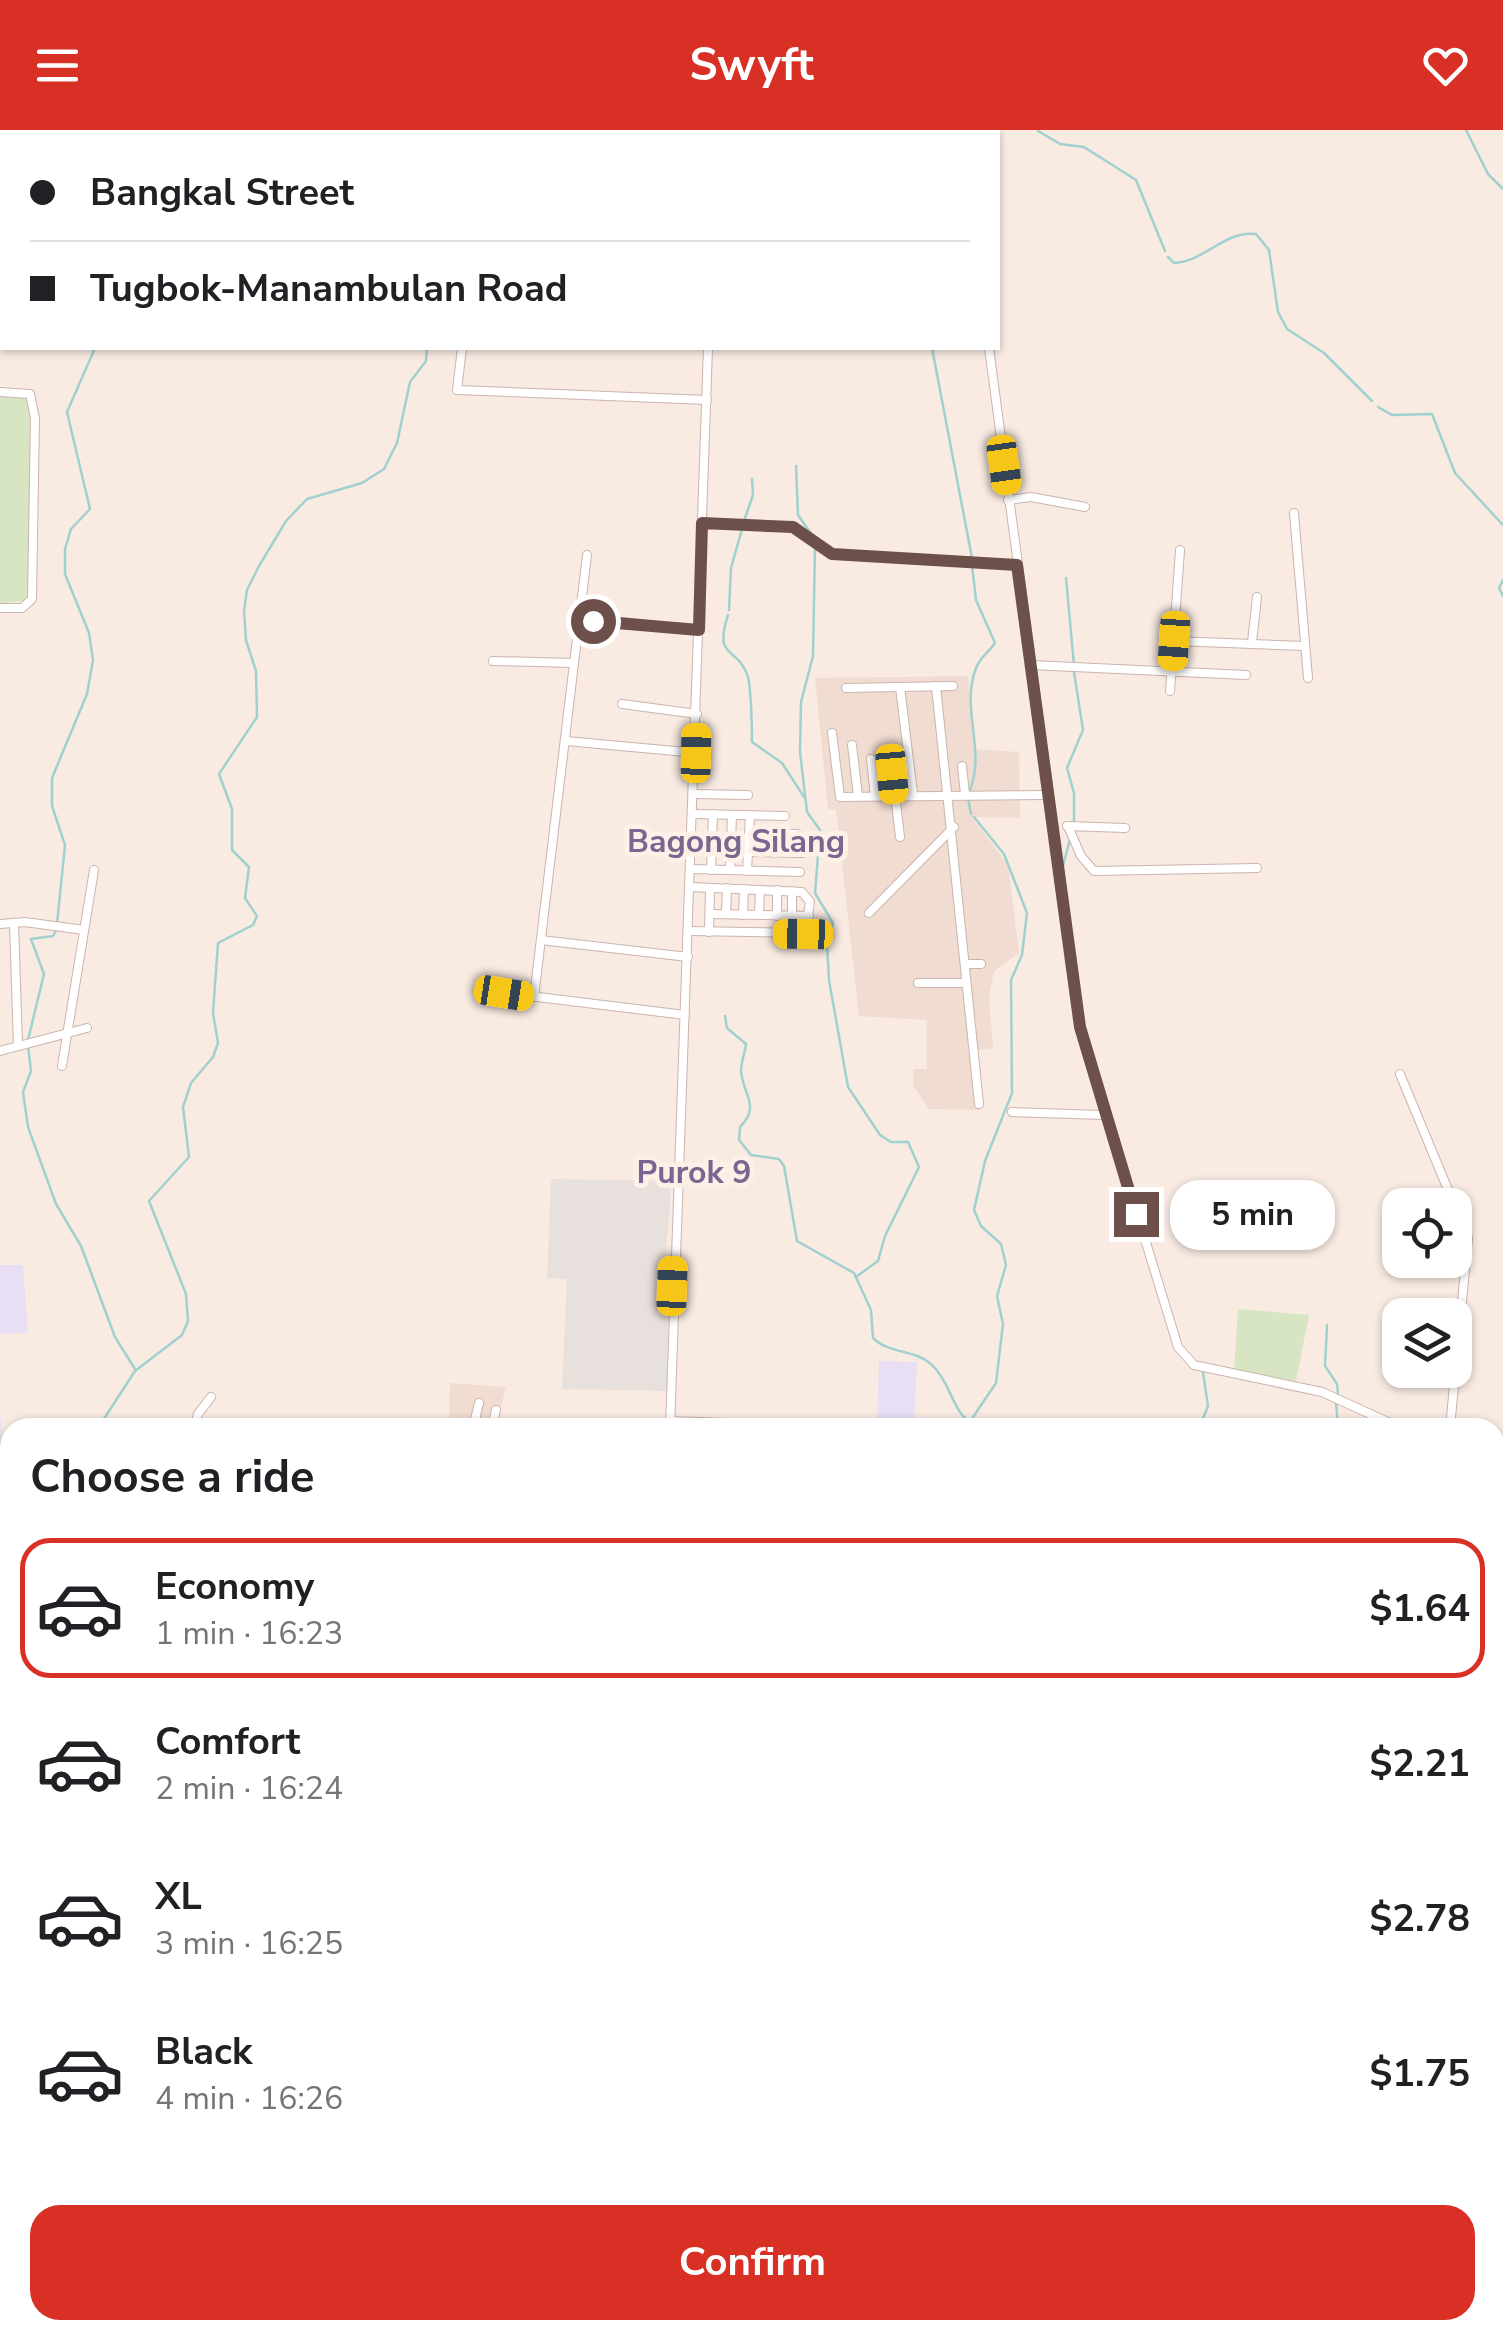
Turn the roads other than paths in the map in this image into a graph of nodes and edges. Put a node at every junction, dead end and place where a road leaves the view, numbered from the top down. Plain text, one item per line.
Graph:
1 (462, 350) edge
2 (708, 350) edge
3 (989, 350) edge
4 (0, 393) edge
5 (707, 400) junction
6 (1008, 500) junction
7 (1085, 507) dead end
8 (1294, 513) dead end
9 (702, 523) junction
10 (1180, 550) dead end
11 (587, 555) dead end
12 (1017, 565) junction
13 (1257, 597) dead end
14 (0, 607) edge
15 (580, 617) junction
16 (699, 630) junction
17 (1174, 641) junction
18 (1252, 642) junction
19 (1305, 646) junction
20 (493, 660) dead end
21 (574, 663) junction
22 (1031, 665) junction
23 (1172, 671) junction
24 (1246, 674) dead end
25 (1308, 678) dead end
26 (936, 686) junction
27 (953, 686) dead end
28 (900, 687) junction
29 (846, 688) dead end
30 (1170, 691) dead end
31 (622, 704) dead end
32 (697, 714) junction
33 (832, 733) dead end
34 (566, 741) junction
35 (852, 744) dead end
36 (890, 752) dead end
37 (696, 753) junction
38 (871, 759) dead end
39 (962, 766) dead end
40 (695, 794) junction
41 (748, 794) dead end
42 (914, 794) junction
43 (948, 794) junction
44 (964, 794) junction
45 (894, 795) junction
46 (1049, 795) junction
47 (858, 796) junction
48 (875, 796) junction
49 (694, 814) junction
50 (713, 814) junction
51 (732, 815) junction
52 (750, 816) junction
53 (785, 816) dead end
54 (1053, 825) junction
55 (1068, 826) junction
56 (954, 828) junction
57 (1126, 828) dead end
58 (749, 834) junction
59 (797, 834) dead end
60 (900, 838) dead end
61 (748, 852) junction
62 (803, 853) dead end
63 (1257, 868) dead end
64 (691, 869) junction
65 (94, 870) dead end
66 (711, 870) junction
67 (730, 870) junction
68 (747, 870) junction
69 (800, 872) dead end
70 (690, 887) junction
71 (710, 888) junction
72 (726, 888) junction
73 (744, 889) junction
74 (760, 890) junction
75 (777, 890) junction
76 (792, 891) junction
77 (868, 913) dead end
78 (710, 914) junction
79 (726, 914) junction
80 (743, 915) junction
81 (760, 915) junction
82 (776, 916) junction
83 (792, 916) junction
84 (809, 916) junction
85 (14, 923) junction
86 (0, 924) edge
87 (84, 930) junction
88 (689, 931) junction
89 (709, 932) junction
90 (541, 940) junction
91 (688, 957) junction
92 (965, 964) junction
93 (981, 964) dead end
94 (966, 983) junction
95 (918, 984) dead end
96 (504, 993) dead end
97 (534, 997) junction
98 (685, 1015) junction
99 (87, 1028) dead end
100 (68, 1033) junction
101 (18, 1046) junction
102 (0, 1051) edge
103 (62, 1066) dead end
104 (1400, 1074) dead end
105 (980, 1104) dead end
106 (1012, 1112) dead end
107 (1104, 1114) junction
108 (211, 1397) dead end
109 (479, 1404) dead end
110 (496, 1410) dead end
111 (197, 1418) edge
112 (475, 1418) edge
113 (494, 1418) edge
114 (670, 1418) edge
115 (1379, 1418) edge
116 (1451, 1418) edge

1 - 5 street
2 - 5 street
3 - 6 street
4 - 14 street
5 - 9 street
6 - 7 street
6 - 12 street
8 - 19 street
9 - 12 street
9 - 16 street
10 - 17 street
11 - 15 street
12 - 22 street
13 - 18 street
15 - 16 street
15 - 21 street
16 - 32 street
17 - 18 street
17 - 23 street
18 - 19 street
19 - 25 street
20 - 21 street
21 - 34 street
22 - 23 street
22 - 46 street
23 - 24 street
23 - 30 street
26 - 27 street
26 - 28 street
26 - 43 street
28 - 29 street
28 - 42 street
31 - 32 street
32 - 37 street
33 - 47 street
34 - 37 street
34 - 90 street
35 - 47 street
36 - 45 street
37 - 40 street
38 - 48 street
39 - 44 street
40 - 41 street
40 - 49 street
42 - 43 street
42 - 45 street
43 - 44 street
43 - 56 street
44 - 46 street
45 - 48 street
45 - 60 street
46 - 54 street
47 - 48 street
49 - 50 street
49 - 64 street
50 - 51 street
50 - 66 street
51 - 52 street
51 - 67 street
52 - 53 street
52 - 58 street
54 - 55 street
54 - 107 street
55 - 57 street
55 - 63 street
56 - 77 street
56 - 92 street
58 - 59 street
58 - 61 street
61 - 62 street
61 - 68 street
64 - 66 street
64 - 70 street
65 - 87 street
66 - 67 street
67 - 68 street
68 - 69 street
70 - 71 street
70 - 88 street
71 - 72 street
71 - 78 street
72 - 73 street
72 - 79 street
73 - 74 street
73 - 80 street
74 - 75 street
74 - 81 street
75 - 76 street
75 - 82 street
76 - 83 street
76 - 84 street
78 - 79 street
78 - 89 street
79 - 80 street
80 - 81 street
81 - 82 street
82 - 83 street
83 - 84 street
84 - 89 street
85 - 86 street
85 - 87 street
85 - 101 street
87 - 100 street
88 - 89 street
88 - 91 street
90 - 91 street
90 - 97 street
91 - 98 street
92 - 93 street
92 - 94 street
94 - 95 street
94 - 105 street
96 - 97 street
97 - 98 street
98 - 114 street
99 - 100 street
100 - 101 street
100 - 103 street
101 - 102 street
104 - 116 street
106 - 107 street
107 - 115 street
108 - 111 street
109 - 112 street
110 - 113 street

